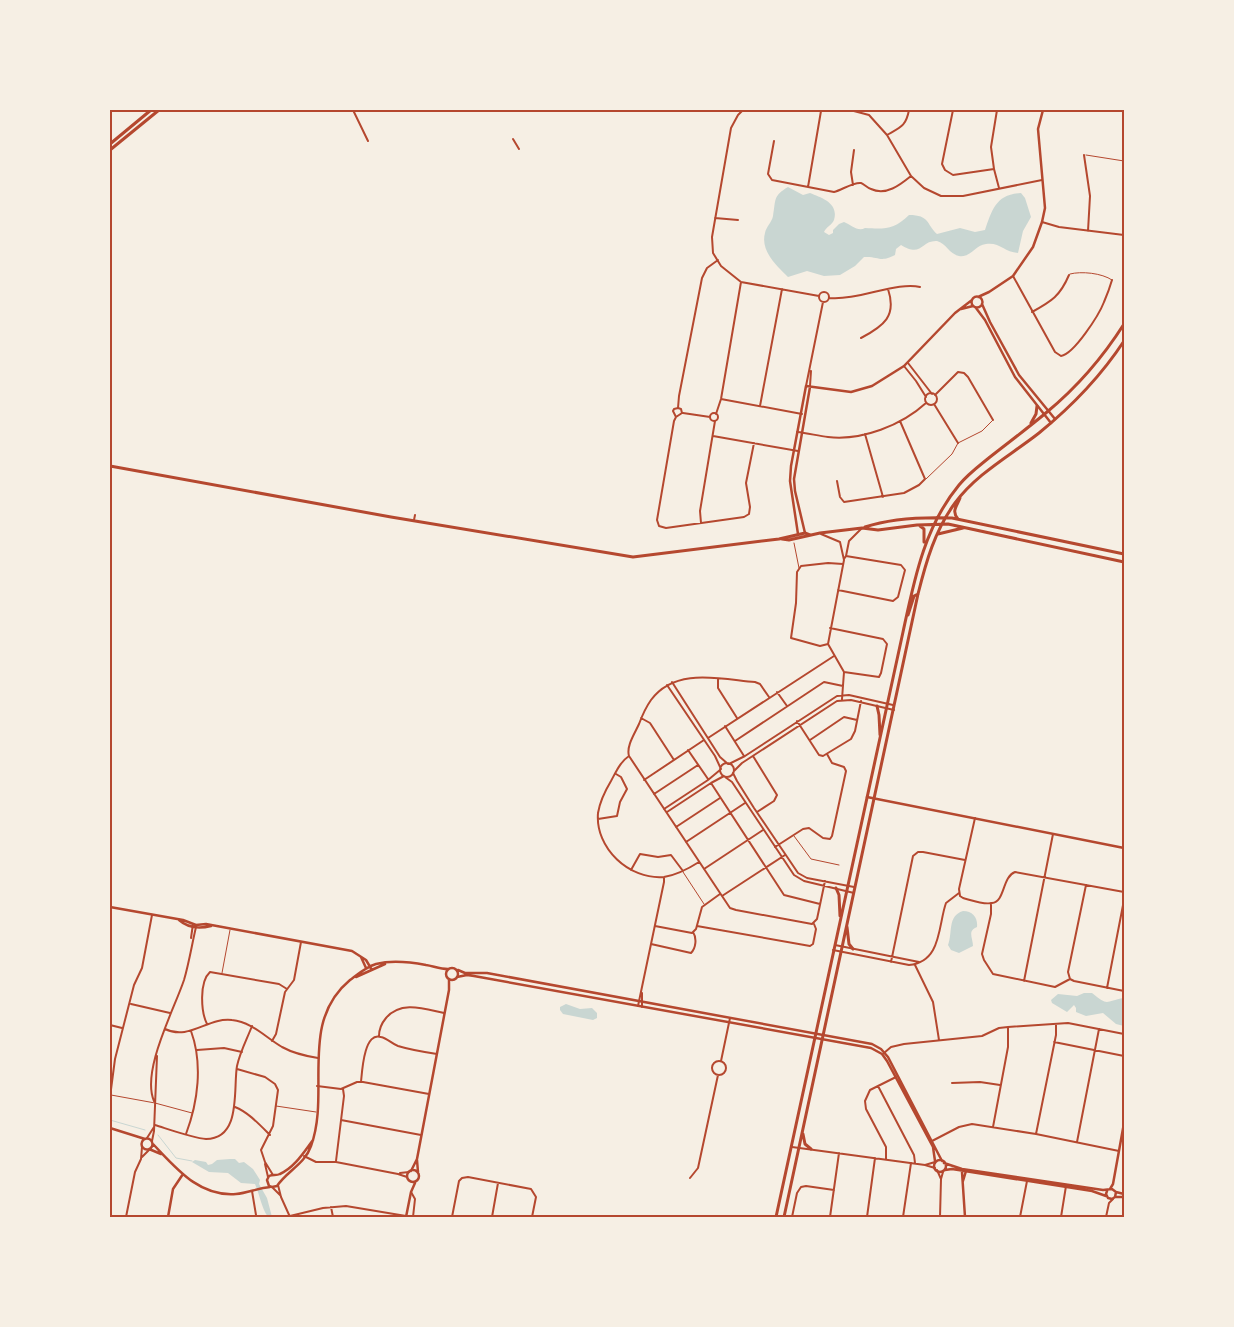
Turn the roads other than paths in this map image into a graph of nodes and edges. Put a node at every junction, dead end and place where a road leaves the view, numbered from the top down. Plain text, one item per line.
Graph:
1 (151, 110) edge
2 (159, 110) edge
3 (353, 110) edge
4 (738, 110) edge
5 (742, 110) edge
6 (825, 110) edge
7 (850, 110) edge
8 (909, 110) edge
9 (953, 110) edge
10 (997, 110) edge
11 (1042, 110) edge
12 (820, 111) edge
13 (740, 113) junction
14 (887, 135) junction
15 (513, 139) dead end
16 (368, 141) dead end
17 (774, 141) dead end
18 (110, 144) edge
19 (520, 149) dead end
20 (110, 150) edge
21 (854, 150) dead end
22 (1084, 155) joint
23 (1124, 161) edge
24 (994, 169) junction
25 (911, 176) junction
26 (1042, 180) junction
27 (853, 185) junction
28 (808, 187) junction
29 (999, 188) junction
30 (715, 218) junction
31 (738, 220) dead end
32 (1042, 222) junction
33 (1088, 231) junction
34 (1124, 235) edge
35 (718, 260) junction
36 (1069, 274) joint
37 (1013, 276) junction
38 (1112, 280) joint
39 (741, 282) junction
40 (920, 287) dead end
41 (782, 289) junction
42 (888, 289) junction
43 (990, 292) junction
44 (819, 296) junction
45 (978, 296) junction
46 (829, 298) junction
47 (972, 300) junction
48 (823, 302) junction
49 (982, 303) junction
50 (974, 307) junction
51 (960, 309) junction
52 (1032, 312) junction
53 (1124, 324) edge
54 (991, 327) junction
55 (861, 338) dead end
56 (1124, 341) edge
57 (1010, 358) junction
58 (1006, 360) junction
59 (908, 363) junction
60 (904, 366) junction
61 (811, 369) junction
62 (1026, 383) junction
63 (806, 386) junction
64 (810, 387) junction
65 (1022, 387) junction
66 (934, 394) junction
67 (926, 397) junction
68 (721, 399) junction
69 (926, 403) junction
70 (934, 404) junction
71 (760, 406) junction
72 (1037, 406) junction
73 (678, 408) junction
74 (682, 413) junction
75 (801, 413) junction
76 (1046, 413) junction
77 (716, 414) junction
78 (805, 414) junction
79 (676, 416) junction
80 (710, 417) junction
81 (1054, 419) junction
82 (992, 420) joint
83 (715, 421) junction
84 (900, 421) junction
85 (1051, 423) junction
86 (1030, 426) junction
87 (798, 432) junction
88 (802, 433) junction
89 (865, 434) junction
90 (713, 436) junction
91 (754, 443) junction
92 (958, 443) junction
93 (794, 450) junction
94 (798, 451) junction
95 (110, 466) edge
96 (925, 479) junction
97 (837, 481) dead end
98 (790, 484) junction
99 (794, 484) junction
100 (961, 495) junction
101 (883, 497) junction
102 (799, 512) junction
103 (795, 513) junction
104 (415, 516) dead end
105 (938, 518) junction
106 (945, 518) junction
107 (959, 519) junction
108 (414, 520) junction
109 (701, 523) junction
110 (934, 524) junction
111 (942, 524) junction
112 (917, 525) junction
113 (862, 528) junction
114 (966, 528) junction
115 (820, 533) junction
116 (805, 535) junction
117 (798, 536) junction
118 (935, 536) junction
119 (794, 543) dead end
120 (1081, 545) junction
121 (925, 546) junction
122 (1080, 553) junction
123 (1124, 554) edge
124 (846, 556) junction
125 (844, 560) junction
126 (1124, 562) edge
127 (842, 564) junction
128 (799, 568) junction
129 (838, 590) junction
130 (918, 594) junction
131 (906, 617) junction
132 (830, 628) junction
133 (828, 644) junction
134 (834, 656) junction
135 (844, 672) junction
136 (718, 679) junction
137 (672, 682) junction
138 (668, 685) junction
139 (843, 686) junction
140 (777, 692) junction
141 (842, 695) junction
142 (769, 698) junction
143 (862, 698) junction
144 (842, 699) junction
145 (861, 702) junction
146 (888, 704) junction
147 (895, 705) junction
148 (787, 706) junction
149 (877, 706) junction
150 (886, 708) junction
151 (894, 710) junction
152 (641, 718) junction
153 (738, 718) junction
154 (857, 720) junction
155 (797, 721) junction
156 (800, 725) junction
157 (725, 726) junction
158 (708, 738) junction
159 (880, 738) junction
160 (704, 740) junction
161 (810, 740) junction
162 (735, 741) junction
163 (688, 750) junction
164 (827, 754) junction
165 (629, 756) junction
166 (744, 756) junction
167 (753, 756) junction
168 (674, 760) junction
169 (728, 764) junction
170 (698, 765) junction
171 (720, 769) junction
172 (733, 772) junction
173 (616, 774) junction
174 (725, 776) junction
175 (644, 780) junction
176 (708, 780) junction
177 (710, 783) junction
178 (654, 794) junction
179 (867, 797) junction
180 (720, 798) junction
181 (875, 799) junction
182 (746, 803) junction
183 (664, 809) junction
184 (756, 812) junction
185 (666, 813) junction
186 (730, 813) junction
187 (975, 818) junction
188 (598, 819) junction
189 (676, 827) junction
190 (763, 830) junction
191 (1053, 834) junction
192 (794, 835) junction
193 (748, 840) junction
194 (686, 842) junction
195 (778, 845) junction
196 (775, 847) junction
197 (1124, 848) edge
198 (785, 855) junction
199 (781, 857) junction
200 (965, 860) junction
201 (699, 862) junction
202 (839, 865) dead end
203 (766, 867) junction
204 (704, 869) junction
205 (631, 870) junction
206 (683, 872) junction
207 (664, 877) junction
208 (1044, 877) junction
209 (825, 881) junction
210 (1086, 885) junction
211 (824, 886) junction
212 (848, 886) junction
213 (855, 887) junction
214 (836, 888) junction
215 (847, 891) junction
216 (1124, 892) edge
217 (854, 893) junction
218 (959, 893) junction
219 (721, 895) junction
220 (1124, 900) edge
221 (820, 904) junction
222 (991, 904) junction
223 (704, 905) junction
224 (110, 907) edge
225 (152, 915) junction
226 (841, 919) junction
227 (814, 923) junction
228 (194, 926) junction
229 (654, 926) junction
230 (697, 926) junction
231 (847, 926) junction
232 (230, 929) junction
233 (693, 932) junction
234 (301, 942) junction
235 (651, 944) junction
236 (834, 945) junction
237 (841, 949) junction
238 (853, 949) junction
239 (834, 950) junction
240 (360, 956) junction
241 (892, 957) junction
242 (921, 961) junction
243 (891, 962) junction
244 (915, 965) junction
245 (371, 968) junction
246 (439, 969) junction
247 (448, 969) junction
248 (367, 970) junction
249 (458, 970) junction
250 (222, 973) junction
251 (446, 975) junction
252 (456, 978) junction
253 (449, 979) junction
254 (1070, 979) junction
255 (1024, 981) junction
256 (546, 984) junction
257 (1107, 988) junction
258 (287, 989) junction
259 (545, 989) junction
260 (449, 990) junction
261 (642, 990) junction
262 (1124, 991) edge
263 (611, 996) junction
264 (610, 1000) junction
265 (638, 1002) junction
266 (643, 1002) junction
267 (130, 1004) junction
268 (638, 1006) junction
269 (642, 1007) junction
270 (170, 1013) junction
271 (444, 1013) junction
272 (730, 1018) junction
273 (730, 1022) junction
274 (207, 1024) junction
275 (1056, 1024) junction
276 (110, 1025) edge
277 (252, 1026) junction
278 (1008, 1027) junction
279 (123, 1028) junction
280 (165, 1028) junction
281 (1099, 1029) junction
282 (192, 1031) junction
283 (788, 1031) junction
284 (1124, 1034) edge
285 (379, 1036) junction
286 (816, 1036) junction
287 (822, 1037) junction
288 (272, 1040) junction
289 (939, 1041) junction
290 (1054, 1042) junction
291 (197, 1050) junction
292 (1095, 1050) junction
293 (242, 1052) junction
294 (884, 1053) junction
295 (157, 1054) junction
296 (437, 1054) junction
297 (1124, 1056) edge
298 (318, 1058) junction
299 (721, 1061) junction
300 (708, 1065) dead end
301 (712, 1066) junction
302 (237, 1069) junction
303 (726, 1069) junction
304 (731, 1070) dead end
305 (718, 1075) junction
306 (897, 1076) junction
307 (361, 1082) junction
308 (952, 1083) dead end
309 (1000, 1085) junction
310 (317, 1086) junction
311 (878, 1086) junction
312 (343, 1089) junction
313 (429, 1094) junction
314 (110, 1096) edge
315 (155, 1102) junction
316 (276, 1106) junction
317 (235, 1108) junction
318 (317, 1112) junction
319 (193, 1113) junction
320 (341, 1120) junction
321 (1124, 1123) edge
322 (993, 1127) junction
323 (154, 1128) junction
324 (110, 1129) edge
325 (802, 1131) junction
326 (186, 1134) junction
327 (1036, 1134) junction
328 (270, 1135) junction
329 (421, 1135) junction
330 (133, 1136) junction
331 (146, 1139) junction
332 (931, 1142) junction
333 (1077, 1142) junction
334 (152, 1143) junction
335 (142, 1145) junction
336 (792, 1147) junction
337 (799, 1148) junction
338 (149, 1149) junction
339 (811, 1149) junction
340 (1119, 1151) junction
341 (839, 1153) junction
342 (162, 1154) junction
343 (304, 1156) junction
344 (875, 1158) junction
345 (141, 1159) junction
346 (416, 1159) junction
347 (886, 1159) junction
348 (935, 1161) junction
349 (265, 1162) junction
350 (336, 1162) junction
351 (943, 1162) junction
352 (911, 1163) junction
353 (915, 1164) junction
354 (925, 1165) junction
355 (936, 1169) junction
356 (962, 1170) junction
357 (410, 1171) junction
358 (944, 1171) junction
359 (966, 1171) junction
360 (418, 1172) junction
361 (183, 1174) junction
362 (398, 1174) junction
363 (275, 1175) junction
364 (268, 1177) junction
365 (407, 1177) junction
366 (690, 1178) dead end
367 (941, 1179) junction
368 (1028, 1179) junction
369 (963, 1181) junction
370 (267, 1182) junction
371 (410, 1182) junction
372 (498, 1182) junction
373 (279, 1183) junction
374 (415, 1183) junction
375 (1113, 1184) junction
376 (1066, 1185) junction
377 (271, 1187) junction
378 (261, 1188) junction
379 (834, 1190) junction
380 (1109, 1190) junction
381 (254, 1191) junction
382 (1115, 1191) junction
383 (411, 1192) junction
384 (1124, 1195) edge
385 (281, 1197) junction
386 (1107, 1197) junction
387 (1114, 1198) junction
388 (1109, 1203) junction
389 (331, 1207) junction
390 (256, 1215) dead end
391 (290, 1216) edge
392 (126, 1217) edge
393 (168, 1217) edge
394 (332, 1217) edge
395 (406, 1217) edge
396 (413, 1217) edge
397 (452, 1217) edge
398 (492, 1217) edge
399 (532, 1217) edge
400 (776, 1217) edge
401 (784, 1217) edge
402 (792, 1217) edge
403 (830, 1217) edge
404 (867, 1217) edge
405 (903, 1217) edge
406 (940, 1217) edge
407 (965, 1217) edge
408 (1020, 1217) edge
409 (1061, 1217) edge
410 (1106, 1217) edge

1 - 18 main road
2 - 20 main road
3 - 16 street
4 - 13 street
5 - 13 street
6 - 12 street
7 - 14 street
8 - 14 street
9 - 24 street
10 - 24 street
11 - 26 street
12 - 28 street
13 - 30 street
14 - 25 street
15 - 19 street
17 - 28 street
21 - 27 street
22 - 23 lane
22 - 33 street
24 - 29 street
25 - 27 street
25 - 29 street
26 - 29 street
26 - 32 street
27 - 28 street
30 - 31 street
30 - 35 street
32 - 33 street
32 - 37 street
33 - 34 street
35 - 39 street
35 - 73 street
36 - 38 lane
36 - 52 street
37 - 43 street
37 - 52 street
38 - 52 street
39 - 41 street
39 - 68 street
40 - 42 street
41 - 44 street
41 - 71 street
42 - 46 street
42 - 55 street
43 - 45 street
43 - 49 street
44 - 46 street
44 - 48 street
45 - 47 street
45 - 49 street
46 - 48 street
47 - 50 street
47 - 51 street
48 - 61 street
49 - 50 street
49 - 54 street
50 - 51 street
50 - 54 street
51 - 59 street
53 - 76 main road
54 - 57 street
54 - 58 street
56 - 81 main road
57 - 58 street
57 - 62 street
58 - 65 street
59 - 60 street
59 - 66 street
60 - 64 street
60 - 67 street
61 - 63 street
61 - 64 street
62 - 65 street
62 - 76 street
63 - 64 street
63 - 75 street
64 - 78 street
65 - 72 street
66 - 67 street
66 - 70 street
66 - 82 street
67 - 69 street
68 - 71 street
68 - 77 street
69 - 70 street
69 - 84 street
70 - 92 street
71 - 75 street
72 - 76 street
72 - 86 main road
73 - 74 street
73 - 79 street
74 - 79 street
74 - 80 street
75 - 78 street
75 - 87 street
76 - 81 street
76 - 85 street
76 - 86 main road
77 - 80 street
77 - 83 street
78 - 88 street
79 - 109 street
80 - 83 street
81 - 85 main road
82 - 92 lane
83 - 90 street
84 - 89 street
84 - 96 street
85 - 100 main road
86 - 105 main road
87 - 88 street
87 - 93 street
88 - 89 street
88 - 94 street
89 - 101 street
90 - 91 street
90 - 109 street
91 - 93 street
91 - 109 street
92 - 96 lane
93 - 94 street
93 - 98 street
94 - 99 street
95 - 108 main road
96 - 101 street
97 - 101 street
98 - 99 street
98 - 103 street
99 - 102 street
100 - 106 main road
100 - 107 main road
102 - 103 street
102 - 116 street
103 - 117 street
104 - 108 street
105 - 106 main road
105 - 110 main road
105 - 113 main road
106 - 107 main road
106 - 111 main road
107 - 120 main road
108 - 117 main road
110 - 111 main road
110 - 112 main road
110 - 121 main road
111 - 114 main road
111 - 118 main road
112 - 113 main road
112 - 121 main road
113 - 115 main road
113 - 124 street
114 - 118 main road
114 - 122 main road
115 - 116 main road
115 - 125 street
116 - 117 main road
118 - 130 main road
119 - 128 lane
120 - 122 main road
120 - 123 main road
121 - 131 main road
122 - 126 main road
124 - 125 street
124 - 129 street
125 - 127 street
127 - 128 street
127 - 129 street
128 - 133 street
129 - 132 street
130 - 131 main road
130 - 147 main road
131 - 146 main road
132 - 133 street
132 - 135 street
133 - 134 street
134 - 135 street
134 - 140 street
135 - 139 street
136 - 137 street
136 - 142 street
136 - 153 street
137 - 138 street
137 - 158 street
138 - 152 street
138 - 160 street
139 - 141 street
139 - 148 street
140 - 142 street
140 - 148 street
141 - 143 street
141 - 144 street
141 - 155 street
142 - 153 street
143 - 145 street
143 - 146 street
144 - 145 street
144 - 156 street
145 - 149 street
145 - 154 street
146 - 147 street
146 - 150 main road
147 - 151 main road
148 - 162 street
149 - 150 street
149 - 159 main road
150 - 151 street
150 - 159 main road
151 - 181 main road
152 - 165 street
152 - 168 street
153 - 157 street
154 - 161 street
154 - 164 street
155 - 156 street
155 - 166 street
156 - 161 street
156 - 167 street
157 - 158 street
157 - 162 street
158 - 169 street
159 - 179 main road
160 - 163 street
160 - 171 street
161 - 164 street
162 - 166 street
163 - 168 street
163 - 170 street
164 - 192 street
165 - 173 street
165 - 175 street
166 - 169 street
167 - 172 street
167 - 184 street
168 - 175 street
169 - 171 street
169 - 172 street
170 - 176 street
170 - 178 street
171 - 174 street
171 - 176 street
172 - 174 street
172 - 184 street
173 - 188 street
173 - 188 street
174 - 177 street
174 - 182 street
175 - 178 street
176 - 183 street
177 - 180 street
177 - 185 street
178 - 183 street
179 - 181 street
179 - 212 main road
180 - 186 street
180 - 189 street
181 - 187 street
181 - 213 main road
182 - 186 street
182 - 190 street
183 - 185 street
184 - 195 street
185 - 189 street
186 - 193 street
186 - 194 street
187 - 191 street
187 - 200 street
188 - 205 street
189 - 194 street
190 - 193 street
190 - 196 street
191 - 197 street
191 - 208 street
192 - 195 street
192 - 202 lane
193 - 203 street
193 - 204 street
194 - 201 street
195 - 196 street
195 - 198 street
196 - 199 street
198 - 199 street
198 - 209 street
199 - 203 street
199 - 211 street
200 - 218 street
200 - 241 street
201 - 204 street
201 - 206 street
203 - 219 street
203 - 221 street
204 - 219 street
205 - 206 street
205 - 207 street
206 - 207 street
206 - 223 lane
207 - 229 street
208 - 210 street
208 - 222 street
208 - 255 street
209 - 211 street
209 - 212 street
210 - 216 street
210 - 254 street
211 - 214 street
211 - 221 street
212 - 213 street
212 - 215 main road
213 - 217 main road
214 - 215 street
214 - 226 main road
215 - 217 street
215 - 226 main road
217 - 231 main road
218 - 222 street
218 - 242 street
219 - 223 street
219 - 227 street
220 - 257 street
221 - 227 street
222 - 255 street
223 - 230 street
224 - 225 street
225 - 228 street
225 - 267 street
226 - 236 main road
227 - 230 street
228 - 232 street
228 - 270 street
229 - 233 street
229 - 235 street
230 - 233 street
231 - 237 main road
231 - 238 main road
232 - 234 street
232 - 250 lane
233 - 235 street
234 - 240 street
234 - 258 street
235 - 261 street
236 - 237 street
236 - 239 main road
237 - 238 street
237 - 239 street
237 - 243 street
237 - 287 main road
238 - 241 street
239 - 286 main road
240 - 245 street
240 - 248 street
241 - 242 street
241 - 243 street
242 - 244 street
243 - 244 street
244 - 289 street
245 - 246 street
245 - 248 street
246 - 247 street
246 - 251 street
247 - 249 street
247 - 251 street
248 - 298 street
249 - 252 street
249 - 256 street
250 - 258 street
250 - 274 street
251 - 253 street
252 - 253 street
252 - 259 street
252 - 260 street
253 - 260 street
254 - 255 street
254 - 257 street
256 - 259 street
256 - 263 street
257 - 262 street
258 - 288 street
259 - 264 street
260 - 271 street
261 - 265 street
261 - 266 street
263 - 264 street
263 - 265 street
264 - 268 street
265 - 266 street
265 - 268 street
266 - 269 street
266 - 272 street
267 - 270 street
267 - 279 street
268 - 269 street
269 - 273 street
270 - 280 street
271 - 285 street
271 - 296 street
272 - 273 street
272 - 283 street
273 - 283 street
273 - 299 street
274 - 277 street
274 - 282 street
275 - 278 street
275 - 281 street
275 - 290 street
276 - 279 street
277 - 288 street
277 - 293 street
278 - 289 street
278 - 309 street
279 - 314 street
280 - 282 street
280 - 295 street
281 - 284 street
281 - 292 street
282 - 291 street
283 - 286 street
285 - 296 street
285 - 307 street
286 - 287 street
286 - 336 main road
287 - 294 street
287 - 325 main road
288 - 298 street
289 - 294 street
290 - 292 street
290 - 327 street
291 - 293 street
291 - 319 street
292 - 297 street
292 - 333 street
293 - 302 street
294 - 306 street
295 - 315 street
295 - 315 street
296 - 313 street
298 - 310 street
299 - 301 street
299 - 303 street
300 - 301 street
301 - 305 street
302 - 316 street
302 - 317 street
303 - 304 street
303 - 305 street
305 - 366 street
306 - 311 street
306 - 332 street
307 - 312 street
307 - 313 street
308 - 309 street
309 - 322 street
310 - 312 street
310 - 318 street
311 - 347 street
311 - 353 street
312 - 320 street
313 - 329 street
314 - 315 lane
315 - 319 lane
315 - 323 street
316 - 318 lane
316 - 328 street
317 - 326 street
317 - 328 street
318 - 343 street
319 - 326 street
320 - 329 street
320 - 350 street
321 - 340 street
322 - 327 street
322 - 332 street
323 - 326 street
323 - 331 street
323 - 334 street
324 - 330 street
325 - 337 main road
325 - 339 main road
327 - 333 street
328 - 349 street
329 - 346 street
330 - 331 street
330 - 335 street
331 - 334 street
331 - 335 street
332 - 348 street
332 - 351 street
333 - 340 street
334 - 338 street
334 - 342 street
335 - 338 street
335 - 345 street
336 - 337 street
336 - 400 main road
337 - 339 street
337 - 401 main road
338 - 342 street
338 - 345 street
339 - 341 street
340 - 375 street
341 - 344 street
341 - 379 street
342 - 361 street
343 - 350 street
343 - 363 street
343 - 373 street
344 - 347 street
344 - 404 street
345 - 392 street
346 - 357 street
346 - 360 street
347 - 352 street
348 - 351 street
348 - 354 street
348 - 355 street
349 - 363 street
349 - 364 street
350 - 362 street
351 - 356 street
351 - 358 street
352 - 353 street
352 - 405 street
353 - 354 street
354 - 355 street
355 - 358 street
355 - 367 street
356 - 358 street
356 - 359 street
356 - 369 street
357 - 360 street
357 - 362 street
357 - 365 street
358 - 367 street
359 - 368 street
359 - 369 street
360 - 374 street
361 - 381 street
361 - 393 street
362 - 365 street
363 - 364 street
363 - 373 street
364 - 370 street
365 - 371 street
367 - 406 street
368 - 376 street
368 - 408 street
369 - 407 street
370 - 377 street
370 - 378 street
371 - 374 street
371 - 383 street
372 - 397 street
372 - 398 street
372 - 399 street
373 - 377 street
373 - 385 street
374 - 383 street
375 - 380 street
375 - 382 street
376 - 380 street
376 - 386 street
376 - 409 street
377 - 378 street
377 - 385 street
378 - 381 street
379 - 402 street
379 - 403 street
380 - 382 street
380 - 386 street
381 - 390 street
382 - 384 street
382 - 387 street
383 - 395 street
383 - 396 street
384 - 387 street
385 - 391 street
386 - 387 street
386 - 388 street
387 - 388 street
388 - 410 street
389 - 391 street
389 - 394 street
389 - 395 street

